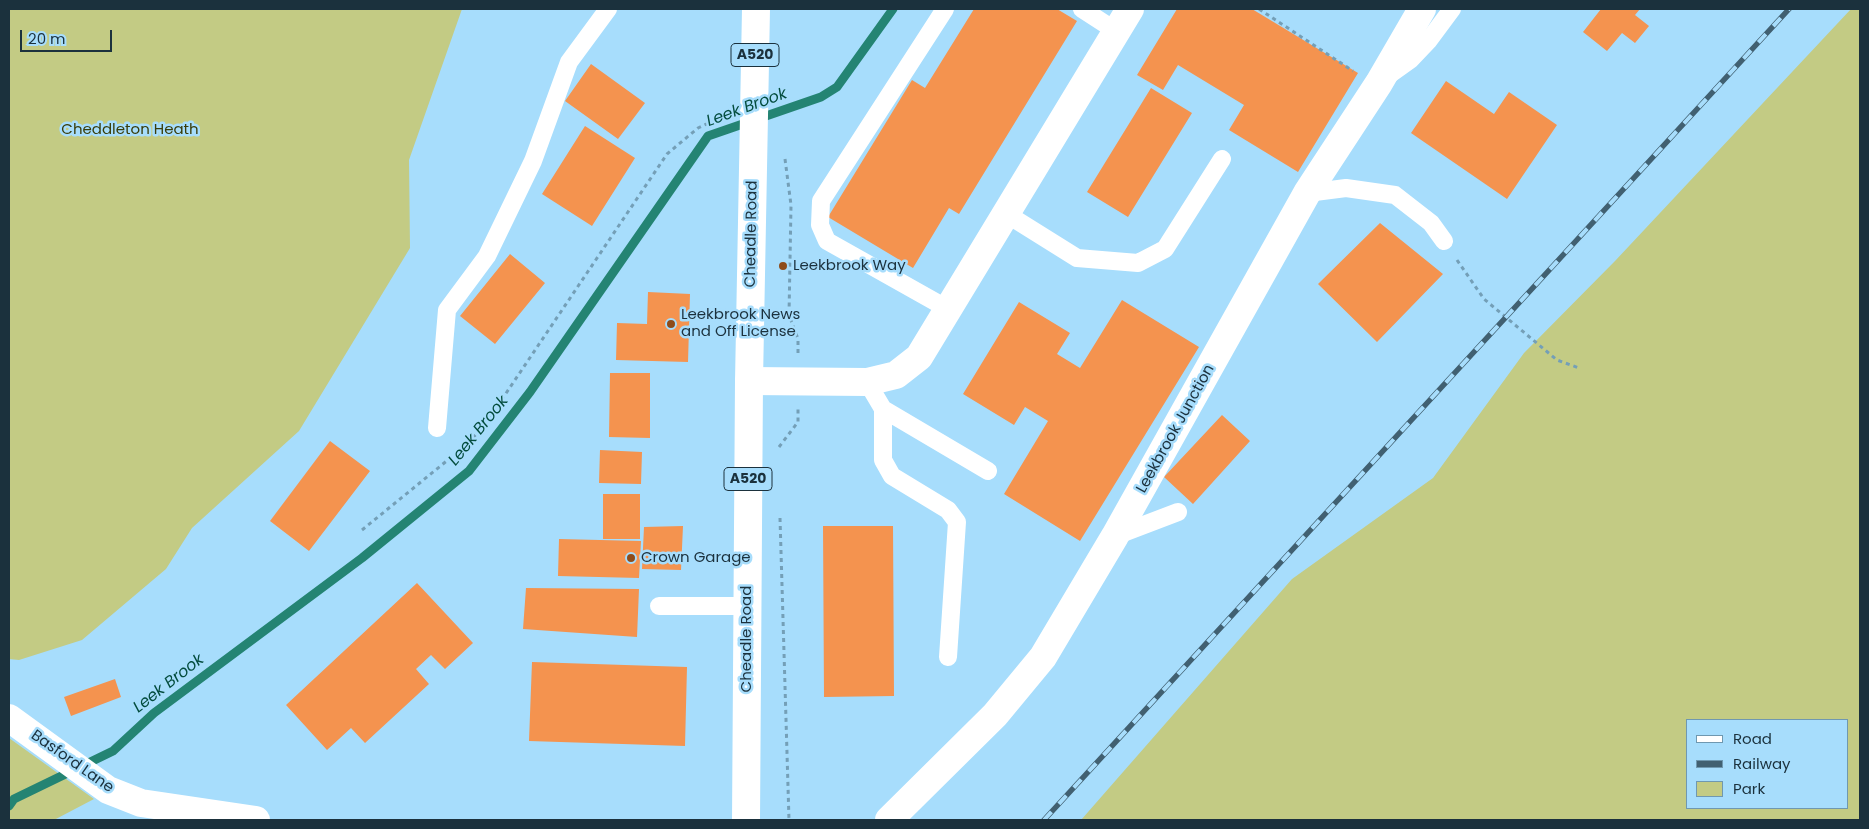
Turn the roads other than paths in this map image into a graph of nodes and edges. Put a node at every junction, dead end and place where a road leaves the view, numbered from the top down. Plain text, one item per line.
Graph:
1 (608, 9) edge
2 (756, 9) edge
3 (945, 9) edge
4 (1082, 9) edge
5 (1422, 9) edge
6 (1452, 9) edge
7 (1123, 20) edge
8 (1378, 85) junction
9 (1222, 159) dead end
10 (1307, 193) junction
11 (1005, 213) junction
12 (1444, 241) road end
13 (948, 309) junction
14 (750, 381) junction
15 (867, 382) junction
16 (883, 409) junction
17 (437, 428) dead end
18 (988, 471) dead end
19 (1178, 512) dead end
20 (1115, 536) junction
21 (659, 606) dead end
22 (747, 606) junction
23 (948, 657) dead end
24 (9, 718) edge
25 (256, 820) edge
26 (746, 820) edge
27 (889, 820) edge

1 - 17 lane
2 - 14 main road, Cheadle Road / A520
3 - 13 lane
4 - 7 lane
5 - 8 main road, Leekbrook Junction
6 - 8 lane
7 - 11 main road
8 - 10 main road, Leekbrook Junction
9 - 11 lane
10 - 12 lane
10 - 20 main road, Leekbrook Junction
11 - 13 main road
13 - 15 main road
14 - 15 main road
14 - 22 main road, Cheadle Road / A520
15 - 16 lane
16 - 18 lane
16 - 23 lane
19 - 20 lane
20 - 27 main road, Leekbrook Junction
21 - 22 lane
22 - 26 main road, Cheadle Road / A520
24 - 25 main road, Basford Lane

